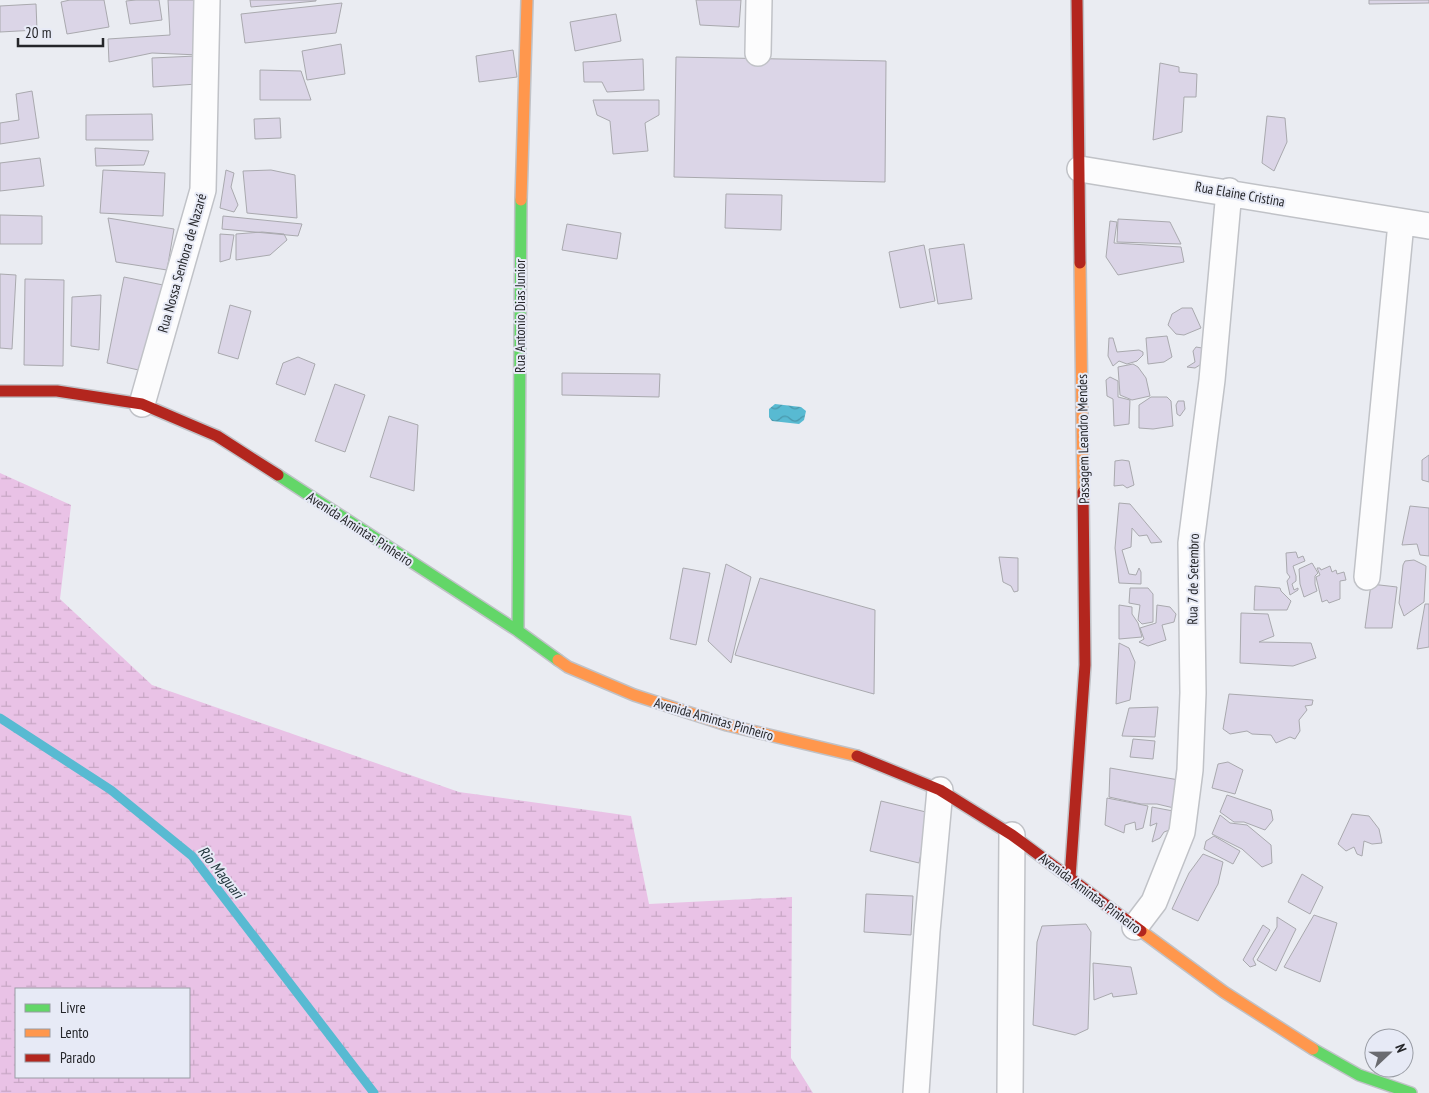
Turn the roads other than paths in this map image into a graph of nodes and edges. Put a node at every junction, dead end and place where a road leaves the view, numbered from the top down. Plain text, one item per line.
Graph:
1 (207, 0) edge
2 (527, 0) edge
3 (758, 0) edge
4 (1077, 0) edge
5 (758, 53) dead end
6 (1080, 169) junction
7 (1229, 191) junction
8 (1401, 222) junction
9 (1429, 226) edge
10 (0, 391) edge
11 (142, 404) junction
12 (1367, 577) dead end
13 (518, 632) junction
14 (940, 790) junction
15 (1012, 835) junction
16 (1070, 878) junction
17 (1135, 927) junction
18 (916, 1093) edge
19 (1010, 1093) edge
20 (1411, 1093) edge

1 - 11 street, Rua Nossa Senhora de Nazaré
2 - 13 street, Rua Antonio Dias Junior
3 - 5 street
4 - 6 street, Passagem Leandro Mendes
6 - 7 street, Rua Elaine Cristina
6 - 16 street, Passagem Leandro Mendes
7 - 8 street, Rua Elaine Cristina
7 - 17 street, Rua 7 de Setembro
8 - 9 street, Rua Elaine Cristina
8 - 12 street
10 - 11 street, Avenida Amintas Pinheiro
11 - 13 street, Avenida Amintas Pinheiro
13 - 14 street, Avenida Amintas Pinheiro
14 - 15 street, Avenida Amintas Pinheiro
14 - 18 street
15 - 16 street, Avenida Amintas Pinheiro
15 - 19 street
16 - 17 street, Avenida Amintas Pinheiro
17 - 20 street, Avenida Amintas Pinheiro

